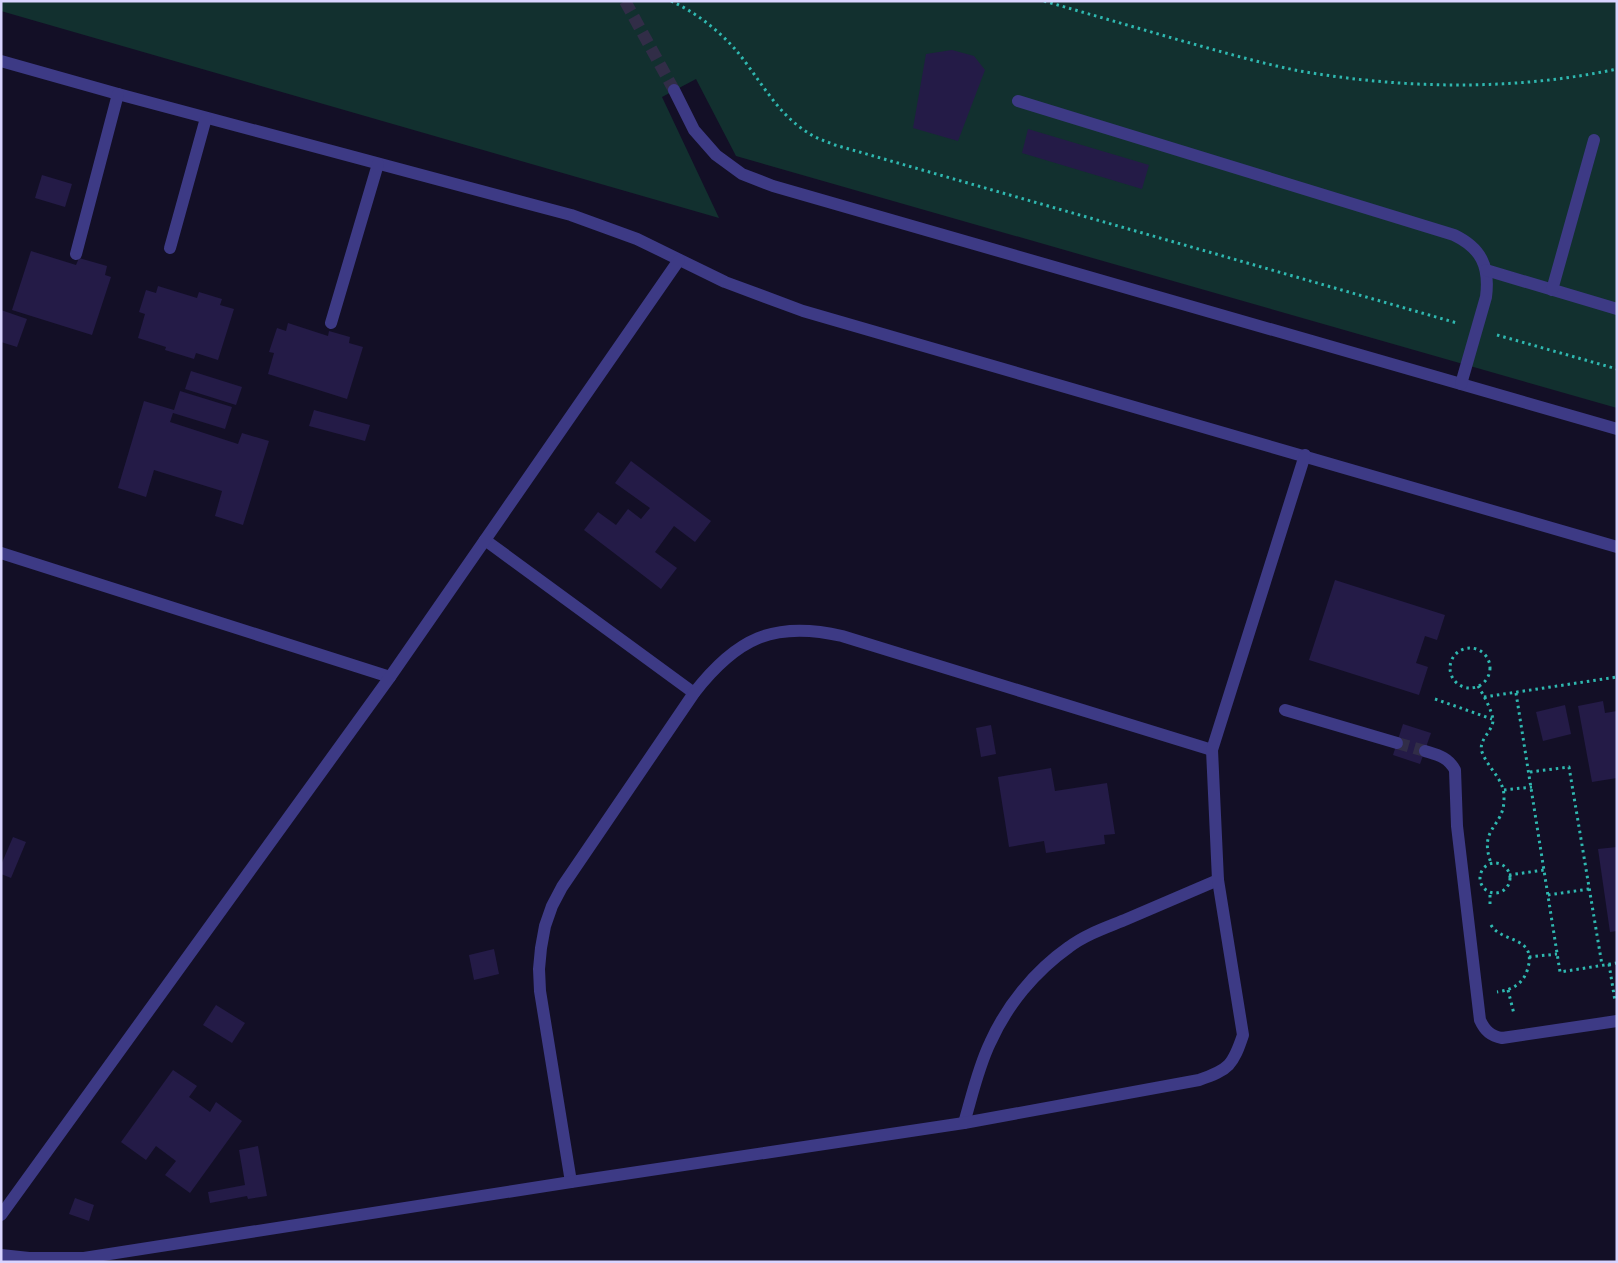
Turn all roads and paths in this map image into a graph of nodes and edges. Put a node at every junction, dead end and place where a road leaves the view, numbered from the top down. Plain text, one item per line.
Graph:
1 (670, 1) edge
2 (1044, 1) edge
3 (1, 61) edge
4 (1617, 69) edge
5 (674, 90) tunnel mouth
6 (118, 94) junction
7 (1018, 101) dead end
8 (206, 118) junction
9 (1594, 140) dead end
10 (378, 164) junction
11 (170, 248) dead end
12 (76, 254) dead end
13 (679, 260) junction
14 (1486, 270) junction
15 (1552, 290) junction
16 (1617, 309) edge
17 (331, 323) dead end
18 (1476, 329) junction
19 (1617, 369) edge
20 (1461, 384) junction
21 (1617, 429) edge
22 (1305, 455) junction
23 (485, 540) junction
24 (1617, 547) edge
25 (1, 553) edge
26 (390, 677) junction
27 (1617, 677) edge
28 (1478, 686) junction
29 (1516, 692) junction
30 (694, 693) junction
31 (1484, 697) junction
32 (1435, 699) dead end
33 (1285, 710) dead end
34 (1493, 719) junction
35 (1397, 742) tunnel mouth
36 (1212, 750) junction
37 (1425, 751) tunnel mouth
38 (1530, 772) junction
39 (1532, 786) junction
40 (1504, 790) junction
41 (1491, 864) junction
42 (1544, 870) junction
43 (1509, 875) junction
44 (1218, 880) junction
45 (1589, 889) junction
46 (1490, 893) junction
47 (1548, 895) junction
48 (1490, 910) dead end
49 (1490, 918) dead end
50 (1557, 954) junction
51 (1529, 957) junction
52 (1617, 963) edge
53 (1609, 964) junction
54 (1602, 965) junction
55 (1477, 996) junction
56 (1615, 1006) dead end
57 (1617, 1021) edge
58 (964, 1123) junction
59 (570, 1182) junction
60 (1, 1215) edge
61 (1, 1255) edge

1 - 18 path
2 - 4 path
3 - 6 street
5 - 20 street
6 - 8 street
6 - 12 street
7 - 14 street
8 - 10 street
8 - 11 street
9 - 15 street
10 - 13 street
10 - 17 street
13 - 22 street
13 - 23 street
14 - 15 street
14 - 18 street
15 - 16 street
18 - 19 path
18 - 20 street
20 - 21 street
22 - 24 street
22 - 36 street
23 - 26 street
23 - 30 street
25 - 26 street
26 - 60 street
27 - 29 path
28 - 28 path
28 - 31 path
29 - 31 path
29 - 38 path
30 - 36 street
30 - 59 street
31 - 34 path
32 - 34 path
33 - 35 street
34 - 40 path
36 - 44 street
37 - 55 street
38 - 39 path
38 - 45 path
39 - 40 path
39 - 42 path
40 - 41 path
41 - 43 path
41 - 46 path
42 - 43 path
42 - 47 path
43 - 46 path
44 - 58 street
44 - 58 street
45 - 47 path
45 - 54 path
46 - 48 path
47 - 50 path
49 - 51 path
50 - 51 path
50 - 54 path
51 - 55 path
52 - 53 path
53 - 54 path
53 - 56 path
55 - 57 street
58 - 59 street
59 - 61 street

